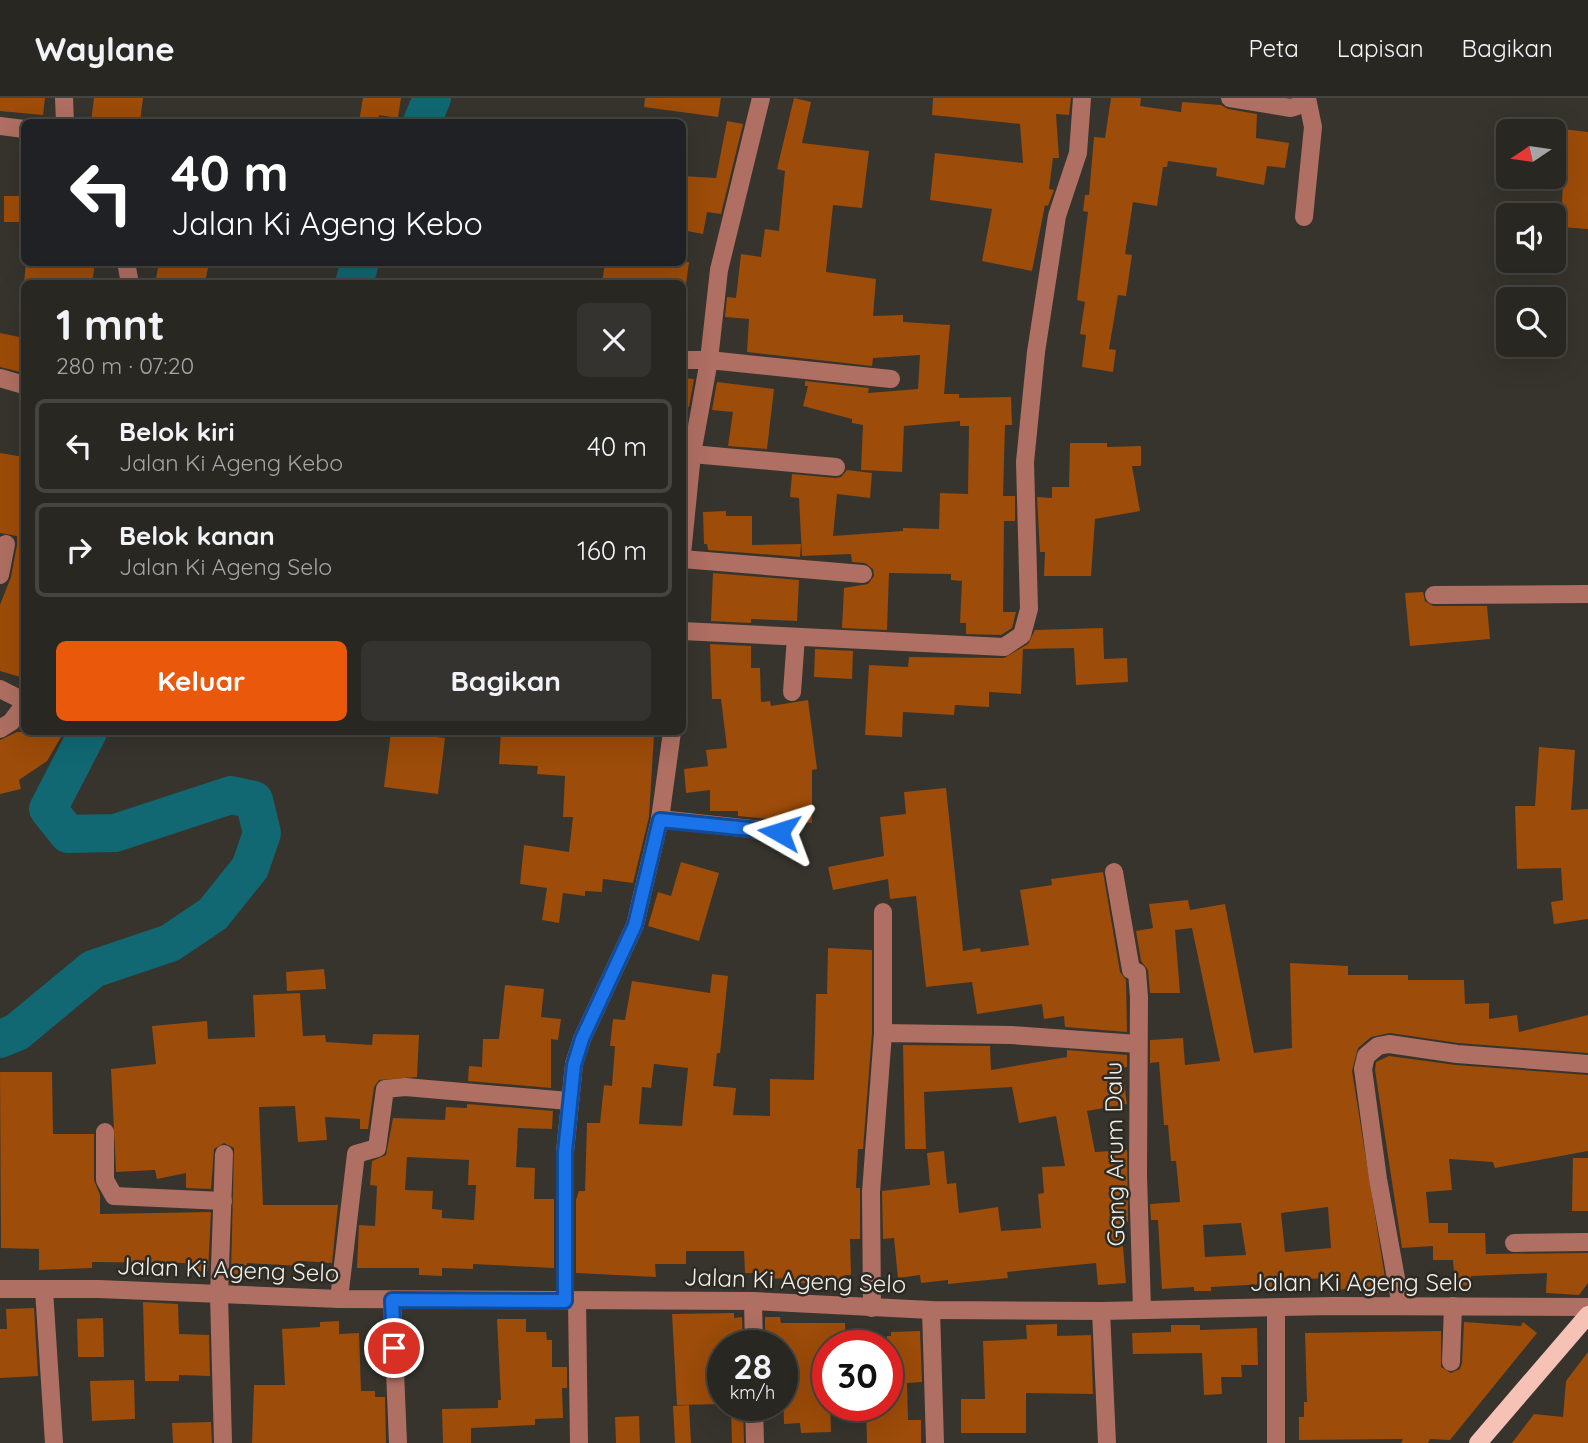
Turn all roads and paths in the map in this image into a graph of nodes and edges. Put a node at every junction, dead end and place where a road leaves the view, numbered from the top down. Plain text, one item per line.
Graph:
1 (64, 98) edge
2 (761, 98) edge
3 (1082, 98) edge
4 (1230, 98) edge
5 (1307, 98) edge
6 (65, 119) edge
7 (0, 126) edge
8 (21, 129) edge
9 (1304, 217) dead end
10 (686, 360) edge
11 (709, 360) junction
12 (0, 378) edge
13 (891, 379) dead end
14 (21, 384) edge
15 (692, 454) junction
16 (836, 467) dead end
17 (686, 516) edge
18 (3, 543) edge
19 (21, 547) edge
20 (686, 557) edge
21 (863, 574) dead end
22 (0, 575) edge
23 (1588, 594) edge
24 (1434, 595) dead end
25 (686, 631) edge
26 (796, 637) junction
27 (0, 689) edge
28 (792, 692) dead end
29 (21, 701) edge
30 (21, 707) edge
31 (0, 729) edge
32 (666, 735) edge
33 (660, 820) junction
34 (779, 832) dead end
35 (1114, 872) dead end
36 (883, 912) dead end
37 (883, 1033) junction
38 (1138, 1044) junction
39 (1588, 1064) edge
40 (569, 1101) junction
41 (105, 1132) dead end
42 (224, 1154) dead end
43 (223, 1201) junction
44 (1588, 1242) edge
45 (1514, 1243) dead end
46 (0, 1289) edge
47 (44, 1290) junction
48 (219, 1295) junction
49 (339, 1300) junction
50 (392, 1300) junction
51 (571, 1301) junction
52 (753, 1301) junction
53 (1401, 1306) junction
54 (1452, 1306) junction
55 (1588, 1307) edge
56 (873, 1308) junction
57 (1276, 1308) junction
58 (931, 1310) junction
59 (1142, 1310) junction
60 (1101, 1311) junction
61 (1588, 1315) edge
62 (754, 1330) edge
63 (1451, 1362) dead end
64 (754, 1421) edge
65 (54, 1443) edge
66 (223, 1443) edge
67 (398, 1443) edge
68 (579, 1443) edge
69 (755, 1443) edge
70 (935, 1443) edge
71 (1107, 1443) edge
72 (1276, 1443) edge
73 (1478, 1443) edge

1 - 6 street
2 - 11 street
3 - 26 street
4 - 5 street
5 - 9 street
7 - 8 street
10 - 11 street
11 - 13 street
11 - 15 street
12 - 14 street
15 - 16 street
15 - 17 street
18 - 19 street
18 - 22 street
20 - 21 street
23 - 24 street
25 - 26 street
26 - 28 street
27 - 29 street
30 - 31 street
32 - 33 street
33 - 34 street
33 - 40 street
35 - 38 street, Gang Arum Dalu
36 - 37 street
37 - 38 street
37 - 56 street
38 - 59 street, Gang Arum Dalu
39 - 53 street
40 - 49 street
40 - 51 street
41 - 43 street
42 - 43 street
43 - 48 street
44 - 45 street
46 - 47 street, Jalan Ki Ageng Selo
47 - 48 street, Jalan Ki Ageng Selo
47 - 65 street
48 - 49 street, Jalan Ki Ageng Selo
48 - 66 street
49 - 50 street, Jalan Ki Ageng Selo
50 - 51 street, Jalan Ki Ageng Selo
50 - 67 street
51 - 52 street, Jalan Ki Ageng Selo
51 - 68 street
52 - 56 street, Jalan Ki Ageng Selo
52 - 62 street
53 - 54 street, Jalan Ki Ageng Selo
53 - 57 street, Jalan Ki Ageng Selo
54 - 55 street, Jalan Ki Ageng Selo
54 - 63 street
56 - 58 street, Jalan Ki Ageng Selo
57 - 59 street, Jalan Ki Ageng Selo
57 - 72 street
58 - 60 street, Jalan Ki Ageng Selo
58 - 70 street
59 - 60 street, Jalan Ki Ageng Selo
60 - 71 street
61 - 73 main road
64 - 69 street

